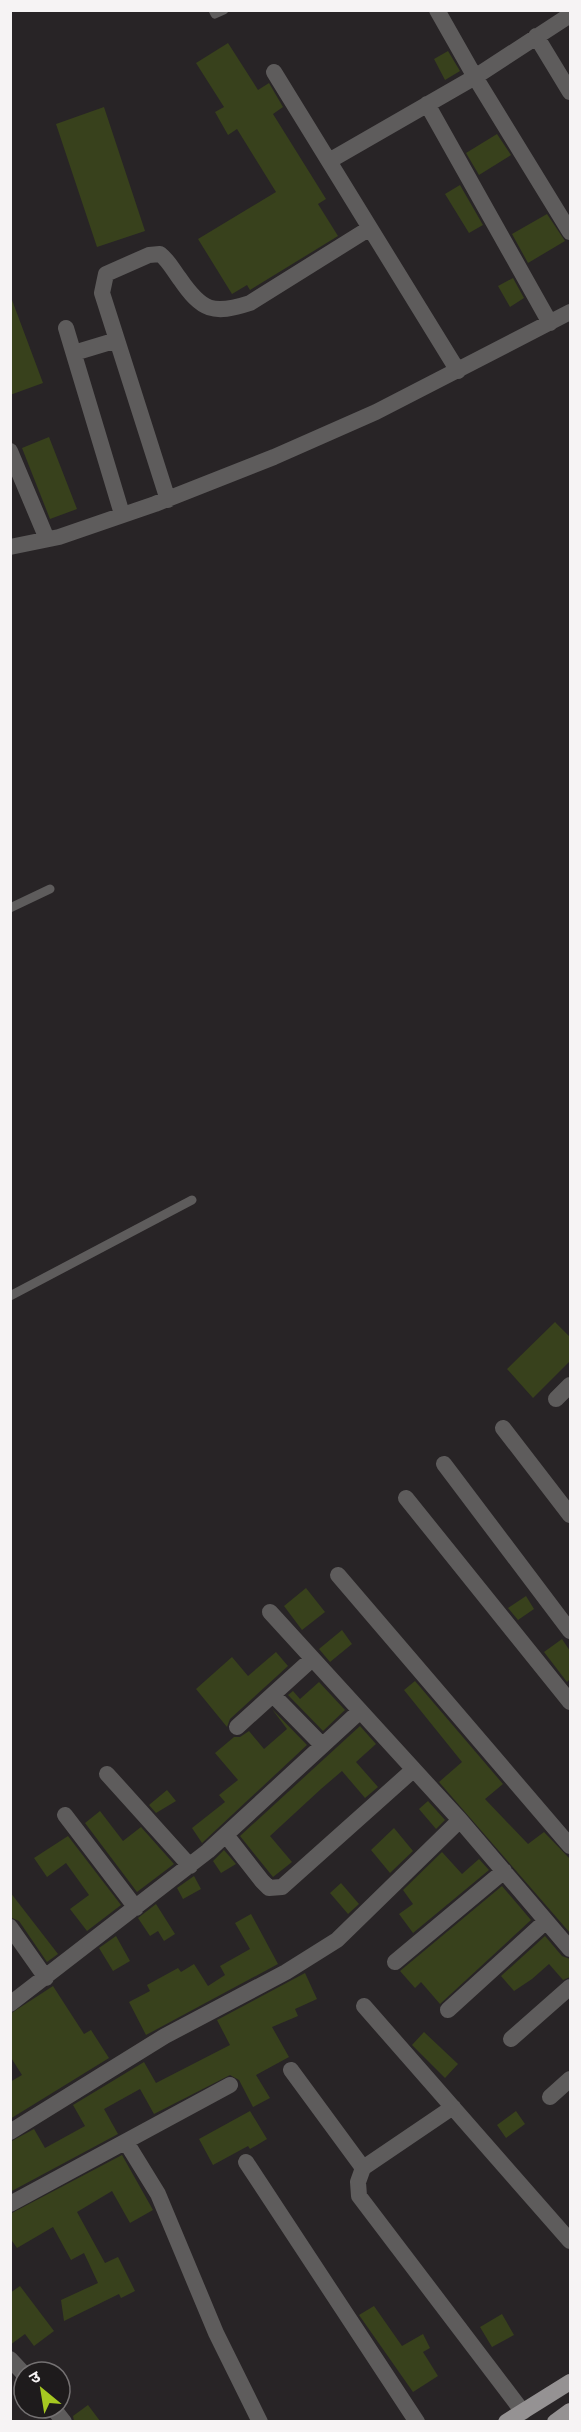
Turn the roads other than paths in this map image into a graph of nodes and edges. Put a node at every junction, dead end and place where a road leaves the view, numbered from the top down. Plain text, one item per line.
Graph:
1 (213, 10) edge
2 (224, 10) edge
3 (437, 10) edge
4 (570, 15) edge
5 (536, 36) junction
6 (274, 72) dead end
7 (474, 76) junction
8 (570, 92) edge
9 (427, 104) junction
10 (329, 161) junction
11 (370, 228) junction
12 (570, 232) edge
13 (570, 312) edge
14 (550, 323) junction
15 (66, 328) dead end
16 (117, 340) junction
17 (74, 353) junction
18 (458, 371) junction
19 (10, 451) edge
20 (168, 500) junction
21 (122, 514) junction
22 (47, 539) junction
23 (10, 547) edge
24 (50, 888) dead end
25 (10, 908) edge
26 (192, 1200) dead end
27 (10, 1296) edge
28 (570, 1385) edge
29 (556, 1399) dead end
30 (502, 1428) dead end
31 (444, 1464) dead end
32 (406, 1497) dead end
33 (570, 1515) edge
34 (338, 1575) dead end
35 (270, 1612) dead end
36 (570, 1630) edge
37 (312, 1659) junction
38 (273, 1695) junction
39 (570, 1702) edge
40 (360, 1711) junction
41 (237, 1727) dead end
42 (322, 1745) junction
43 (412, 1770) junction
44 (107, 1774) dead end
45 (65, 1815) dead end
46 (460, 1820) junction
47 (226, 1834) junction
48 (570, 1846) edge
49 (190, 1866) junction
50 (504, 1871) junction
51 (136, 1908) junction
52 (546, 1921) junction
53 (10, 1927) edge
54 (570, 1949) edge
55 (395, 1962) dead end
56 (46, 1978) junction
57 (570, 1986) edge
58 (10, 2004) edge
59 (364, 2006) dead end
60 (448, 2010) dead end
61 (511, 2039) dead end
62 (291, 2070) dead end
63 (570, 2079) edge
64 (230, 2085) dead end
65 (550, 2097) dead end
66 (453, 2107) junction
67 (10, 2132) edge
68 (126, 2142) junction
69 (246, 2162) dead end
70 (363, 2168) junction
71 (10, 2204) edge
72 (570, 2241) edge
73 (570, 2382) edge
74 (570, 2411) edge
75 (523, 2412) junction
76 (260, 2421) edge
77 (417, 2421) edge
78 (506, 2421) edge
79 (555, 2421) edge

1 - 2 lane
3 - 7 street
4 - 5 street
5 - 7 street
5 - 8 street
6 - 10 street
7 - 9 street
7 - 12 street
9 - 10 street
9 - 14 street
10 - 11 street
11 - 16 street
11 - 18 street
13 - 14 street
14 - 18 street
15 - 17 street
16 - 17 street
16 - 20 street
17 - 21 street
18 - 20 street
19 - 22 street
20 - 21 street
21 - 22 street
22 - 23 street
24 - 25 lane
26 - 27 lane
28 - 29 street
30 - 33 street
31 - 36 street
32 - 39 street
34 - 48 street
35 - 37 street
37 - 38 street
37 - 40 street
38 - 41 street
38 - 42 street
40 - 42 street
40 - 43 street
42 - 47 street
43 - 46 street
43 - 47 street
44 - 49 street
45 - 51 street
46 - 50 street
46 - 67 street
47 - 49 street
49 - 51 street
50 - 52 street
50 - 55 street
51 - 56 street
52 - 54 street
52 - 60 street
53 - 56 street
56 - 58 street
57 - 61 street
59 - 66 street
62 - 70 street
63 - 65 street
64 - 68 street
66 - 70 street
66 - 72 street
68 - 71 street
68 - 76 street
69 - 77 street
70 - 75 street
73 - 75 main road
74 - 79 main road
75 - 78 main road

